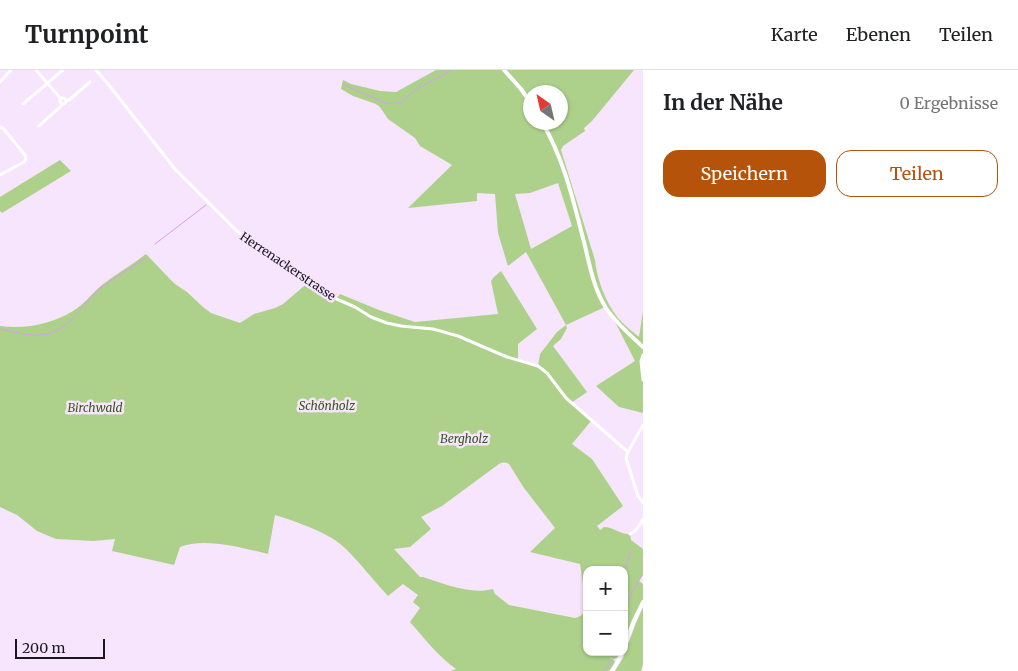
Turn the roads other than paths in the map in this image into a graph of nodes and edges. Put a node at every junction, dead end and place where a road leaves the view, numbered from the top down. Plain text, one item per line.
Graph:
1 (11, 70) edge
2 (36, 70) edge
3 (62, 70) edge
4 (96, 70) edge
5 (504, 70) edge
6 (0, 82) edge
7 (90, 82) dead end
8 (48, 83) junction
9 (523, 91) edge
10 (64, 102) junction
11 (23, 104) dead end
12 (39, 126) dead end
13 (0, 128) edge
14 (546, 130) edge
15 (0, 175) edge
16 (643, 347) edge
17 (643, 355) edge
18 (643, 380) edge
19 (643, 425) edge
20 (628, 452) junction
21 (643, 503) edge
22 (643, 519) edge
23 (630, 534) dead end
24 (643, 602) edge
25 (628, 637) edge
26 (620, 656) edge
27 (612, 671) edge

1 - 6 street
2 - 8 street
3 - 8 street
4 - 20 street, Herrenackerstrasse
5 - 9 main road
7 - 10 street
8 - 10 street
8 - 11 street
10 - 12 street
13 - 15 street
14 - 16 main road
17 - 18 street
19 - 20 street
20 - 21 street
22 - 23 street
24 - 25 main road
26 - 27 main road

